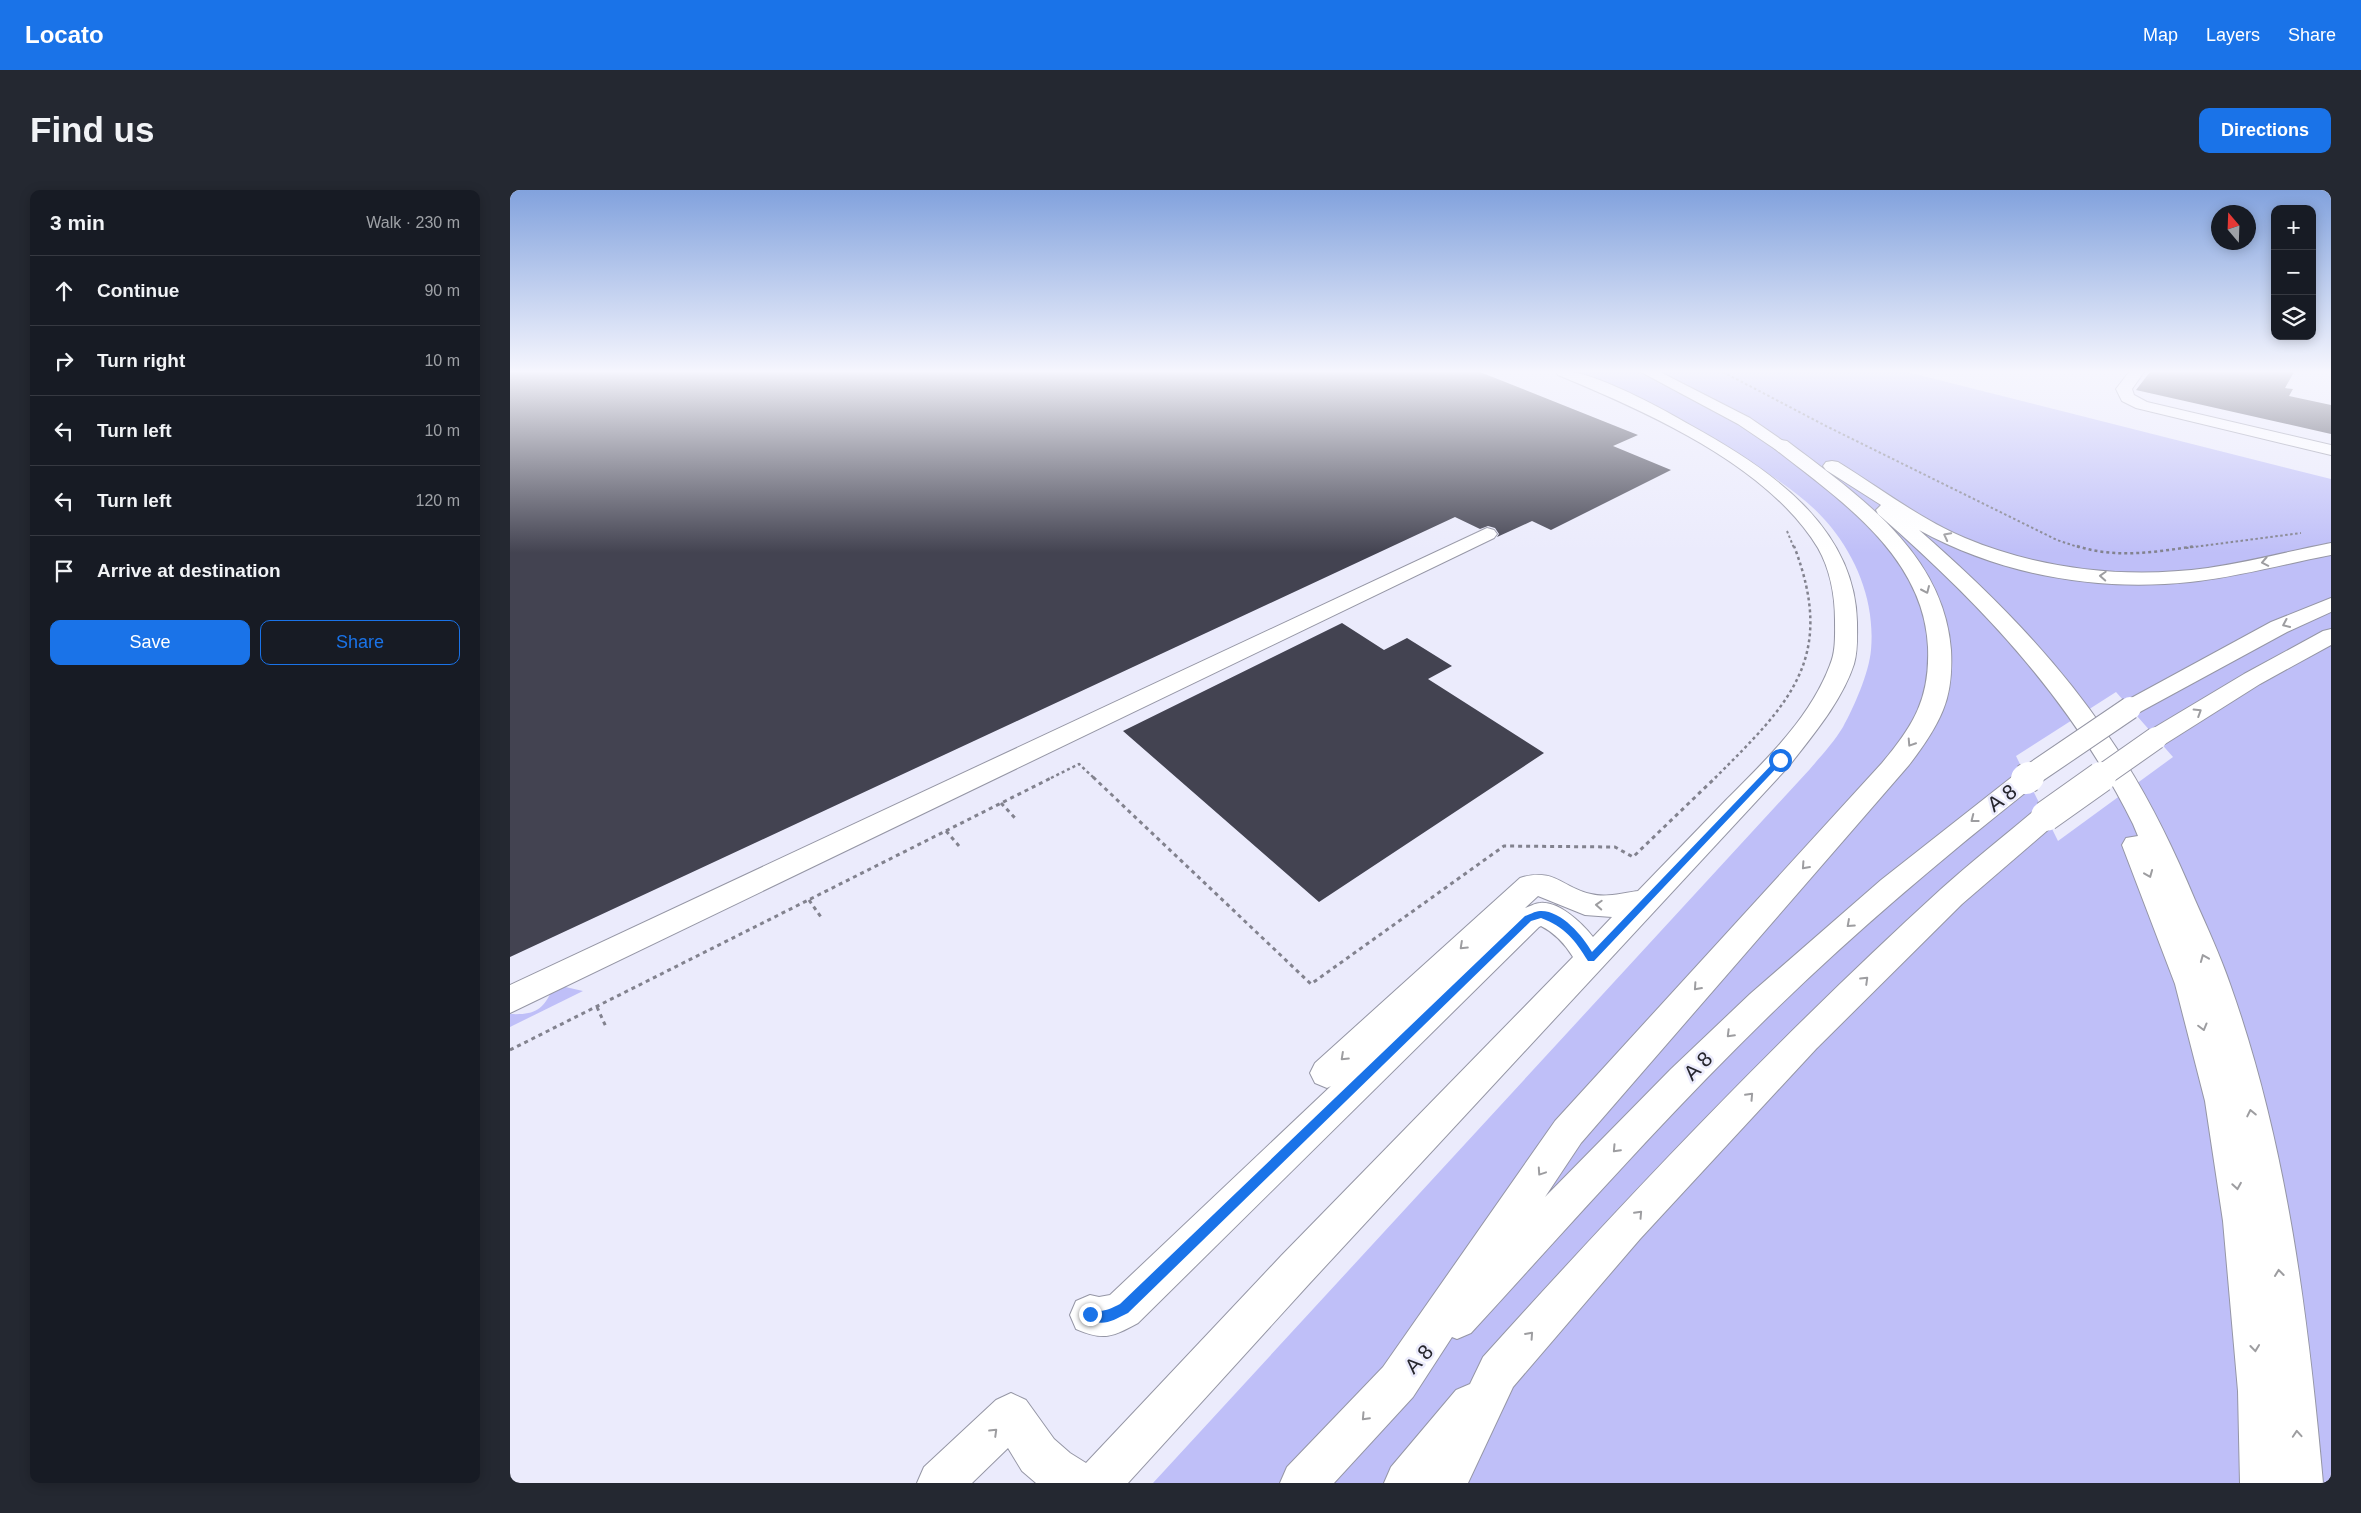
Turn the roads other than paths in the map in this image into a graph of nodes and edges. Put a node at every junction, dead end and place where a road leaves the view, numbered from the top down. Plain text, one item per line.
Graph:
1 (1690, 432) edge
2 (1766, 432) edge
3 (1772, 432) edge
4 (2257, 432) edge
5 (1788, 444) junction
6 (2331, 450) edge
7 (1487, 534) dead end
8 (2331, 549) edge
9 (2331, 604) edge
10 (2331, 636) edge
11 (1647, 900) junction
12 (1591, 959) junction
13 (510, 1000) edge
14 (1327, 1073) dead end
15 (1090, 1314) dead end
16 (1498, 1372) junction
17 (1398, 1382) junction
18 (956, 1477) edge
19 (1078, 1483) edge
20 (1098, 1483) edge
21 (1303, 1483) edge
22 (1407, 1483) edge
23 (1445, 1483) edge
24 (2264, 1483) edge
25 (2300, 1483) edge

1 - 11 main road
2 - 5 main road
3 - 5 main road
4 - 6 main road
8 -> 5 main road
5 -> 17 main road
5 -> 24 main road
25 -> 5 main road
7 - 13 main road
9 -> 17 main road, A 8 / A 8, bridge
16 -> 10 main road, bridge
11 - 12 main road
11 -> 14 main road
12 - 15 main road
12 - 20 main road
16 - 22 main road
16 - 23 main road
17 -> 21 main road, A 8
18 -> 19 main road

